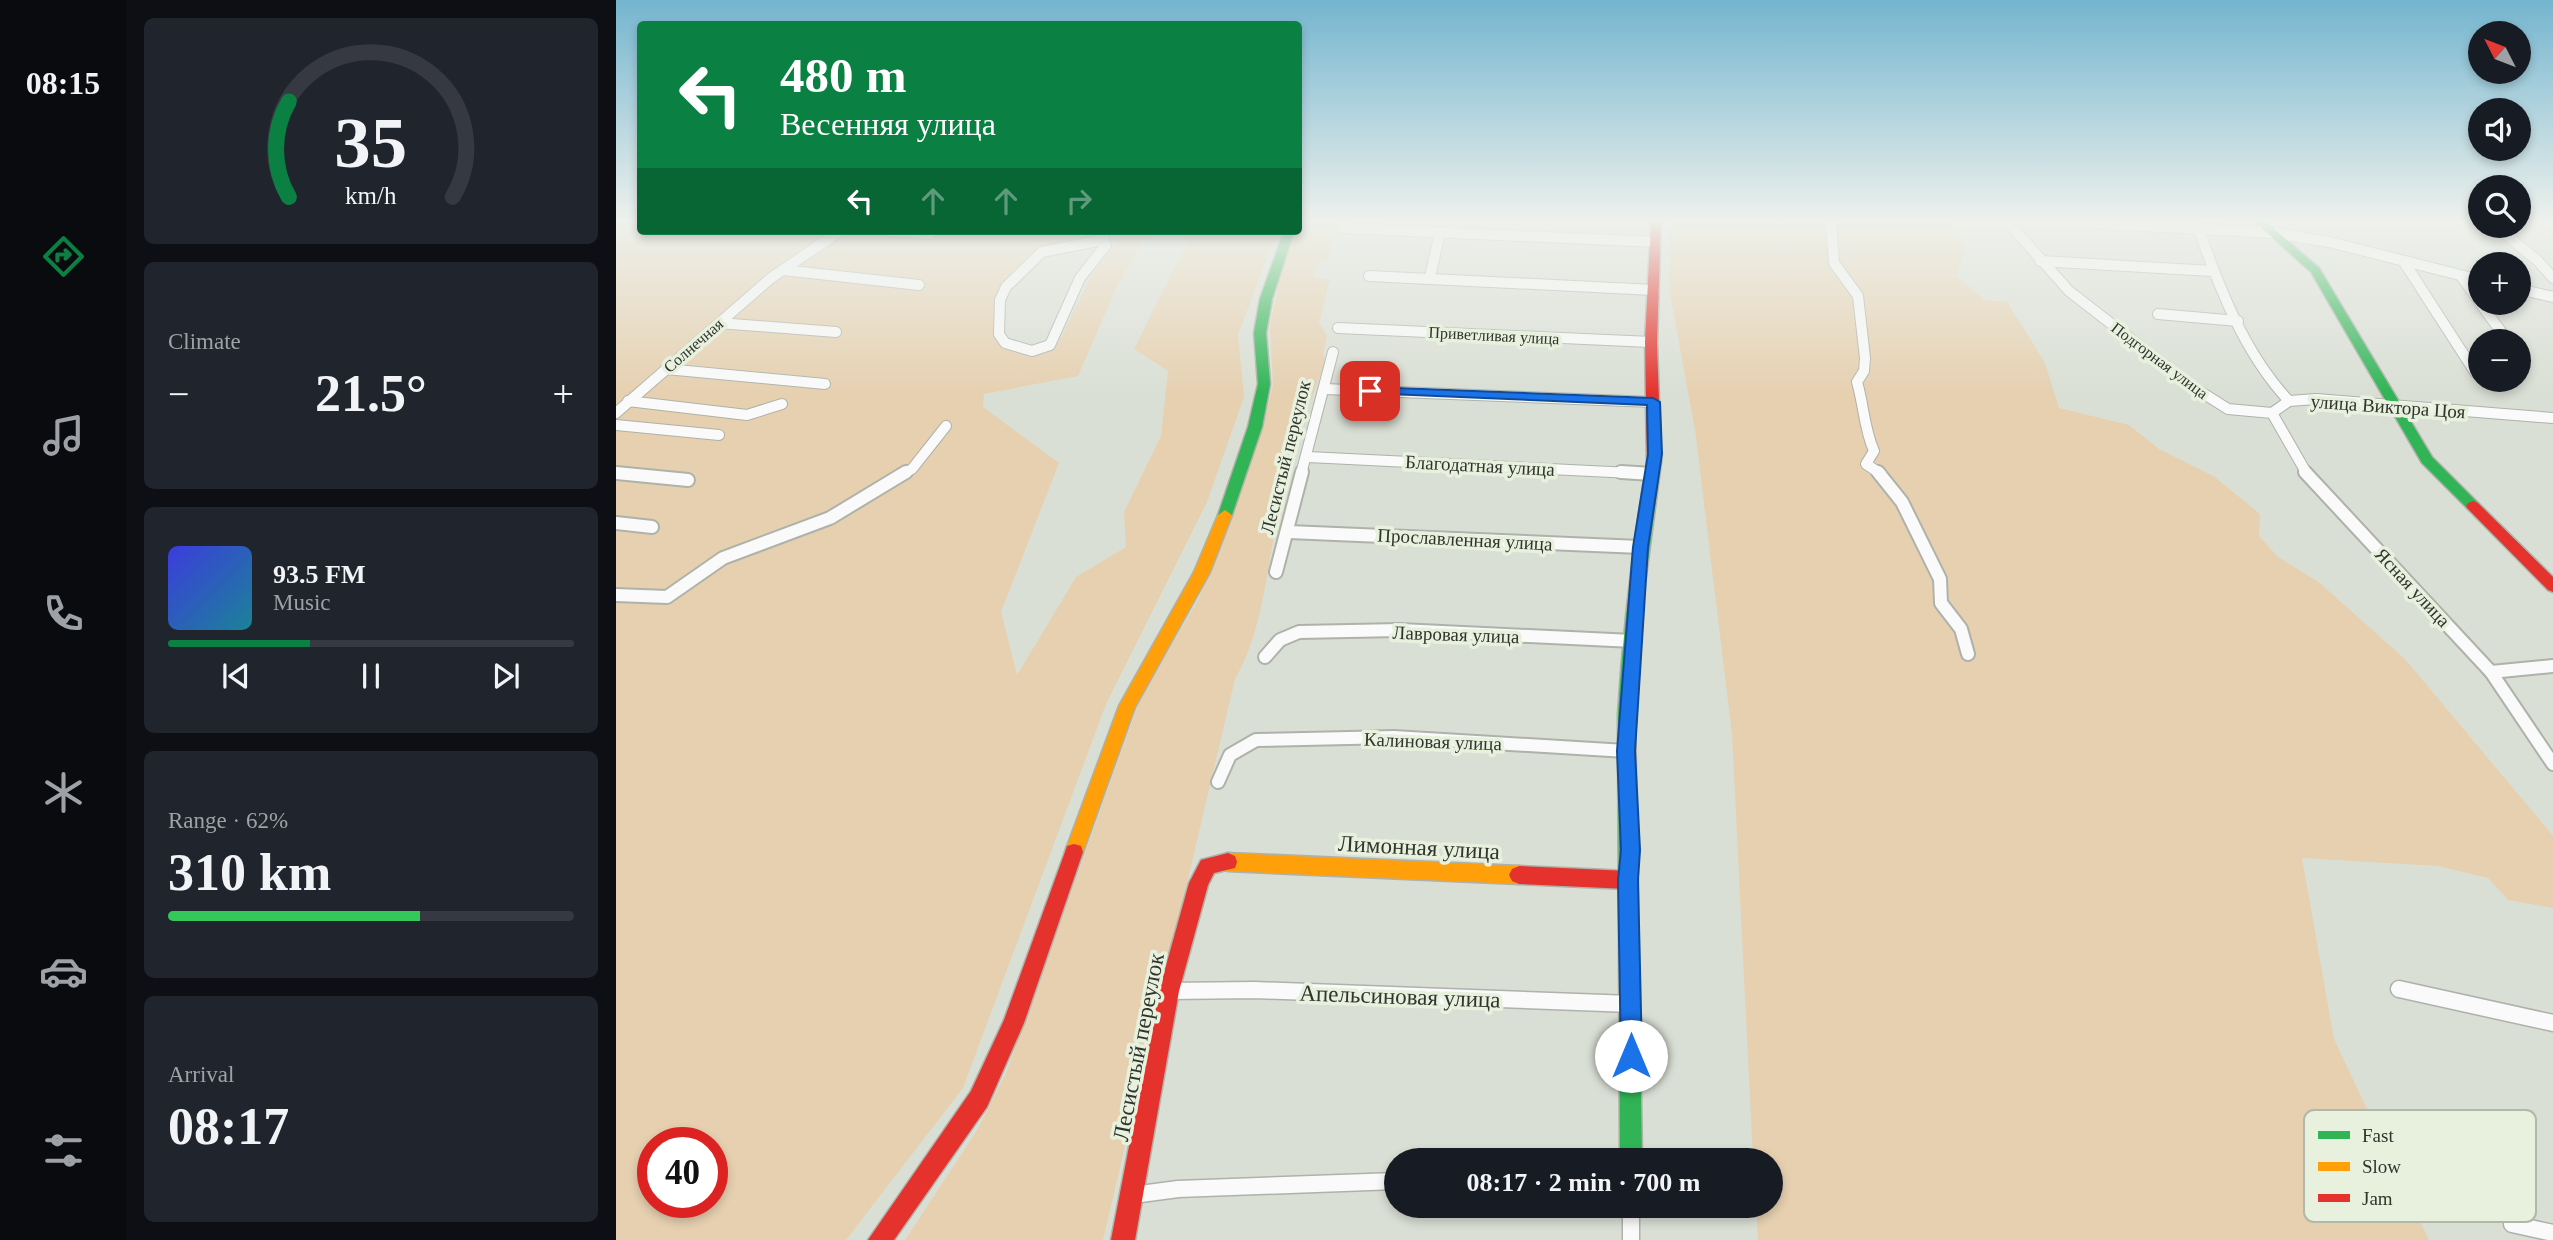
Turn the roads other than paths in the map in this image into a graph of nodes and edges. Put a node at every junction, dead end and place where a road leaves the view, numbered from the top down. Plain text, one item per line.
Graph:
1 (772, 279) edge
2 (863, 279) edge
3 (1014, 279) edge
4 (1080, 279) edge
5 (1273, 279) edge
6 (1462, 279) edge
7 (1654, 279) edge
8 (1846, 279) edge
9 (2057, 279) edge
10 (2216, 279) edge
11 (2320, 279) edge
12 (2415, 279) edge
13 (919, 285) dead end
14 (1654, 290) junction
15 (2531, 292) edge
16 (2553, 297) edge
17 (2158, 314) dead end
18 (2238, 321) junction
19 (719, 323) junction
20 (1338, 328) dead end
21 (836, 332) dead end
22 (1651, 342) junction
23 (1333, 352) dead end
24 (2468, 363) edge
25 (666, 369) junction
26 (825, 384) dead end
27 (1324, 389) junction
28 (628, 401) junction
29 (2289, 401) junction
30 (1653, 402) junction
31 (782, 404) dead end
32 (2393, 404) junction
33 (616, 413) edge
34 (2272, 413) junction
35 (2553, 418) edge
36 (616, 425) edge
37 (946, 426) dead end
38 (719, 435) dead end
39 (1307, 457) junction
40 (616, 473) edge
41 (1651, 474) junction
42 (688, 480) dead end
43 (616, 523) edge
44 (652, 527) dead end
45 (1289, 532) junction
46 (1640, 547) junction
47 (1276, 572) dead end
48 (2553, 586) edge
49 (616, 595) edge
50 (1633, 641) junction
51 (1968, 654) dead end
52 (1265, 657) dead end
53 (2553, 666) edge
54 (2491, 672) junction
55 (1626, 751) junction
56 (2553, 764) edge
57 (1218, 782) dead end
58 (1208, 866) joint
59 (1628, 880) junction
60 (2399, 989) dead end
61 (1169, 991) junction
62 (1631, 1004) junction
63 (2553, 1023) edge
64 (1631, 1148) edge
65 (1384, 1181) edge
66 (1133, 1195) junction
67 (1631, 1218) edge
68 (2512, 1224) dead end
69 (2553, 1233) edge
70 (880, 1240) edge
71 (1123, 1240) edge
72 (1631, 1240) edge

1 - 19 street, Солнечная
2 - 13 street
3 - 4 street
5 - 70 street
6 - 14 street
7 - 14 street
8 - 51 street
9 - 34 street, Подгорная улица
10 - 18 street
11 - 32 street
12 - 24 street
14 - 22 street
15 - 16 street
17 - 18 street
18 - 29 street
19 - 21 street
19 - 25 street, Солнечная
20 - 22 street, Приветливая улица
22 - 30 street
23 - 27 street, Лесистый переулок
25 - 26 street
25 - 28 street, Солнечная
27 - 30 street
27 - 39 street, Лесистый переулок
28 - 31 street
28 - 33 street, Солнечная
29 - 32 street, улица Виктора Цоя
29 - 34 street, улица Виктора Цоя
30 - 41 street
32 - 35 street, улица Виктора Цоя
32 - 48 street
34 - 54 street, Ясная улица
36 - 38 street
37 - 49 street
39 - 41 street, Благодатная улица
39 - 45 street, Лесистый переулок
40 - 42 street
41 - 46 street
43 - 44 street
45 - 46 street, Прославленная улица
45 - 47 street, Лесистый переулок
46 - 50 street
50 - 52 street, Лавровая улица
50 - 55 street
53 - 54 street
54 - 56 street, Ясная улица
55 - 57 street, Калиновая улица
55 - 59 street
58 - 59 street, Лимонная улица
58 - 61 street, Лесистый переулок
59 - 62 street
60 - 63 street
61 - 62 street, Апельсиновая улица
61 - 66 street, Лесистый переулок
62 - 64 street
65 - 66 street
66 - 71 street, Лесистый переулок
67 - 72 street
68 - 69 street

